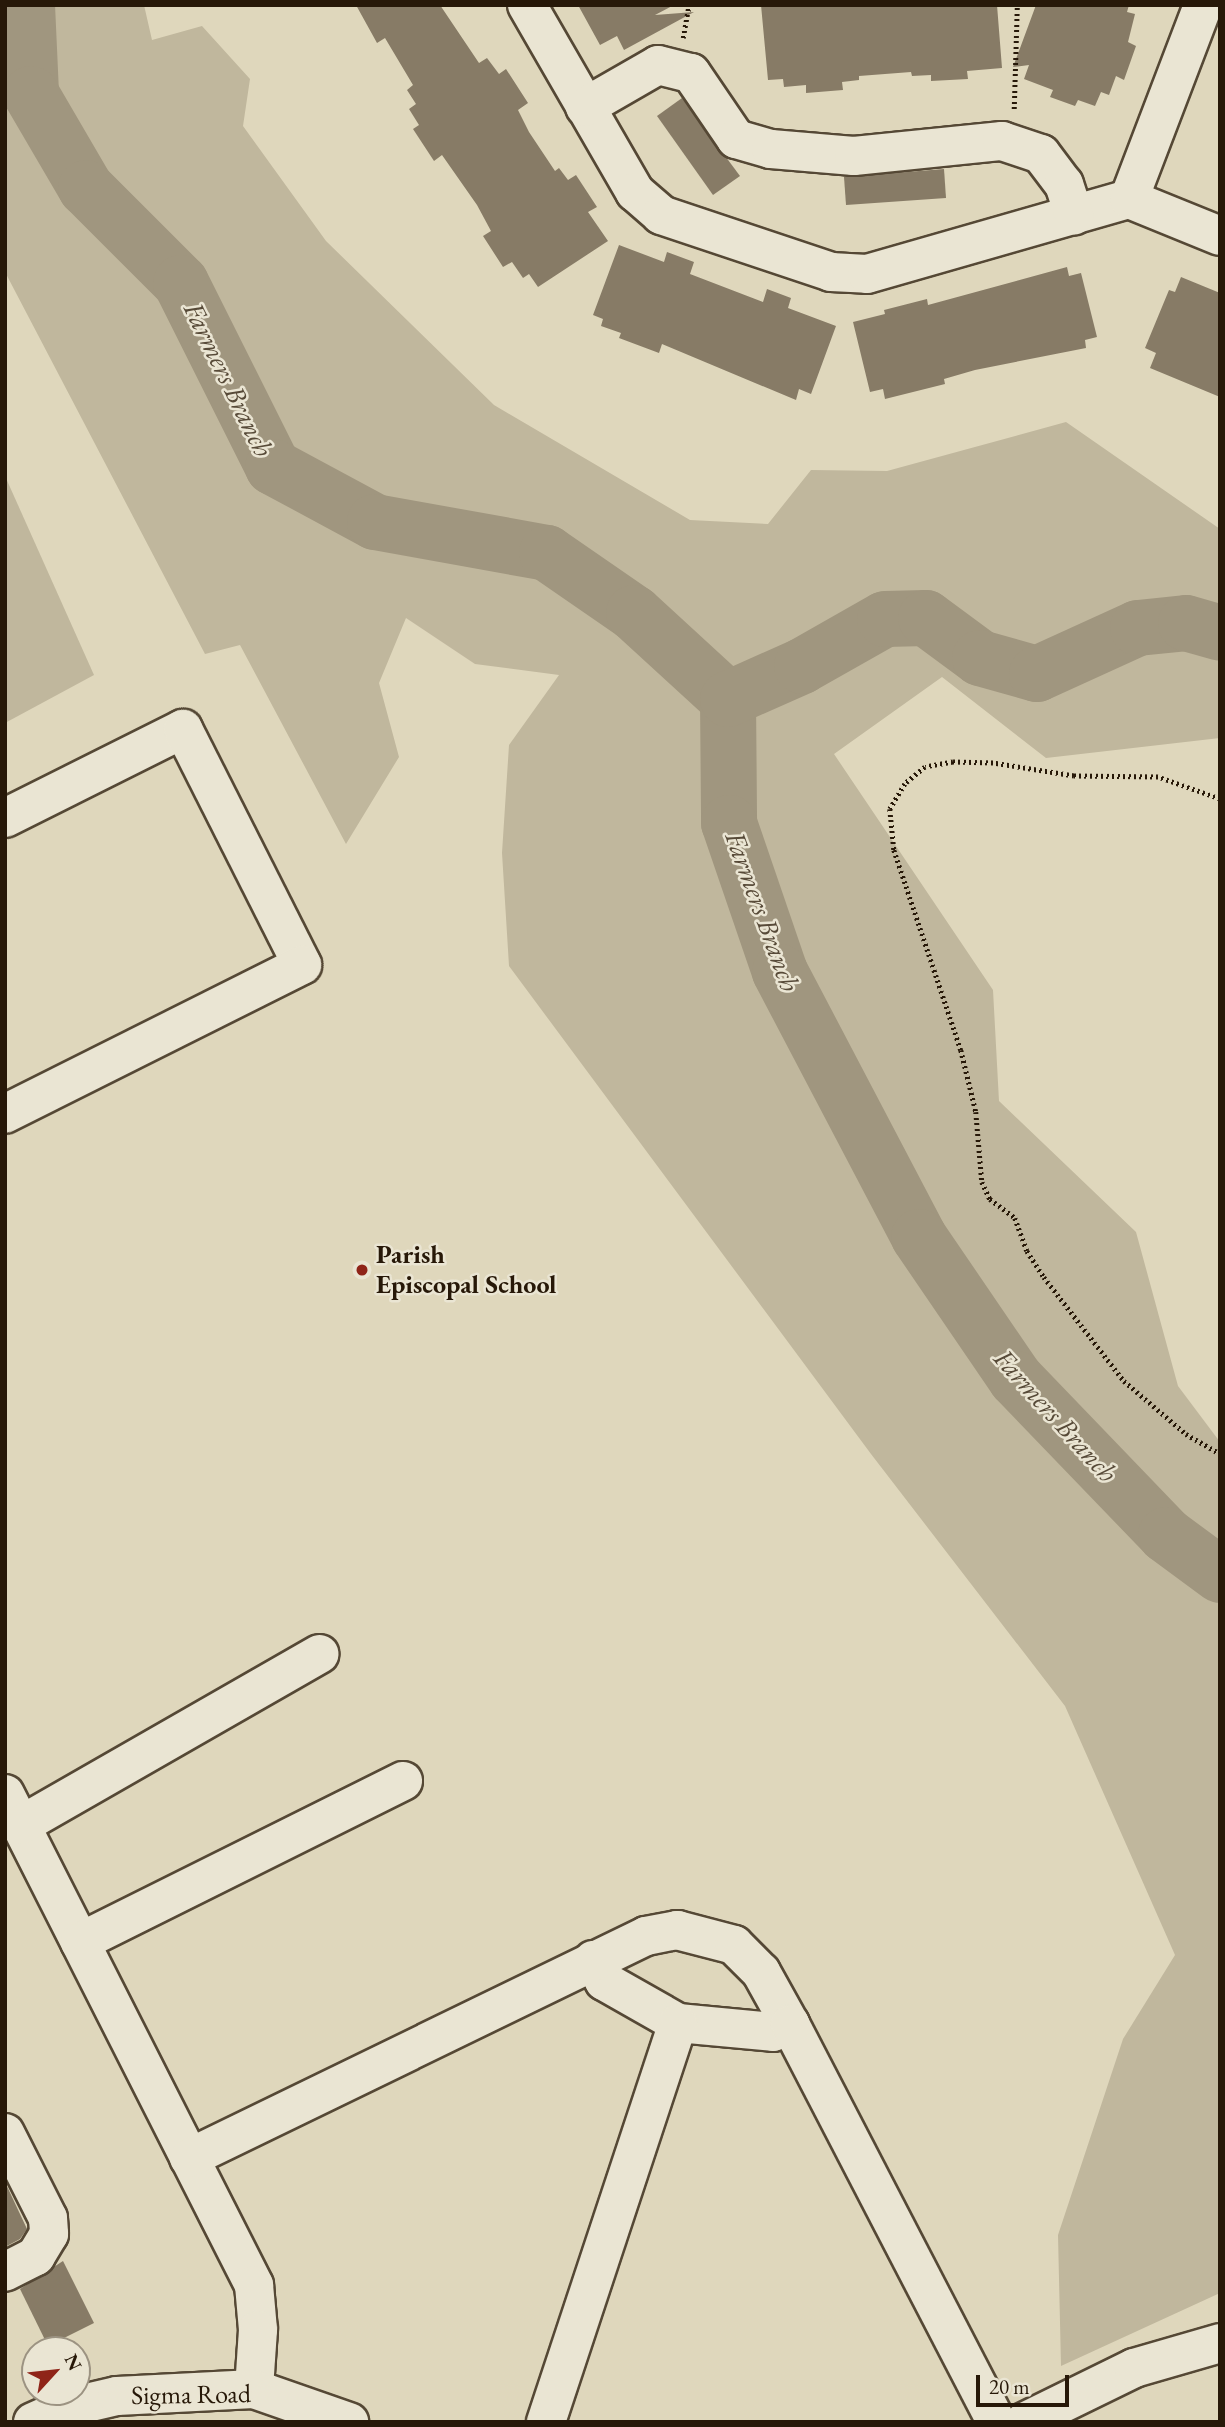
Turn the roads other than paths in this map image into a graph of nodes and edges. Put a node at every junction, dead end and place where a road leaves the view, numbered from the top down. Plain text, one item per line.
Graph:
1 (527, 5) edge
2 (1203, 5) edge
3 (585, 107) junction
4 (1129, 199) junction
5 (1074, 215) junction
6 (1220, 236) edge
7 (5, 818) edge
8 (5, 1114) edge
9 (319, 1654) dead end
10 (403, 1781) dead end
11 (13, 1810) edge
12 (80, 1941) junction
13 (593, 1960) junction
14 (678, 2023) junction
15 (790, 2024) junction
16 (5, 2133) edge
17 (189, 2158) junction
18 (5, 2272) edge
19 (1220, 2343) edge
20 (254, 2389) junction
21 (33, 2422) edge
22 (349, 2422) edge
23 (546, 2422) edge
24 (996, 2422) edge
25 (1024, 2422) edge

1 - 3 street
2 - 4 street
3 - 5 street
3 - 5 street
4 - 5 street
4 - 6 street
7 - 8 street
9 - 11 street
10 - 12 street
11 - 12 street
12 - 17 street
13 - 14 street
13 - 15 street
13 - 17 street
14 - 15 street
14 - 23 street
15 - 24 street
16 - 18 street
17 - 20 street
19 - 25 street
20 - 21 street, Sigma Road
20 - 22 street, Sigma Road

